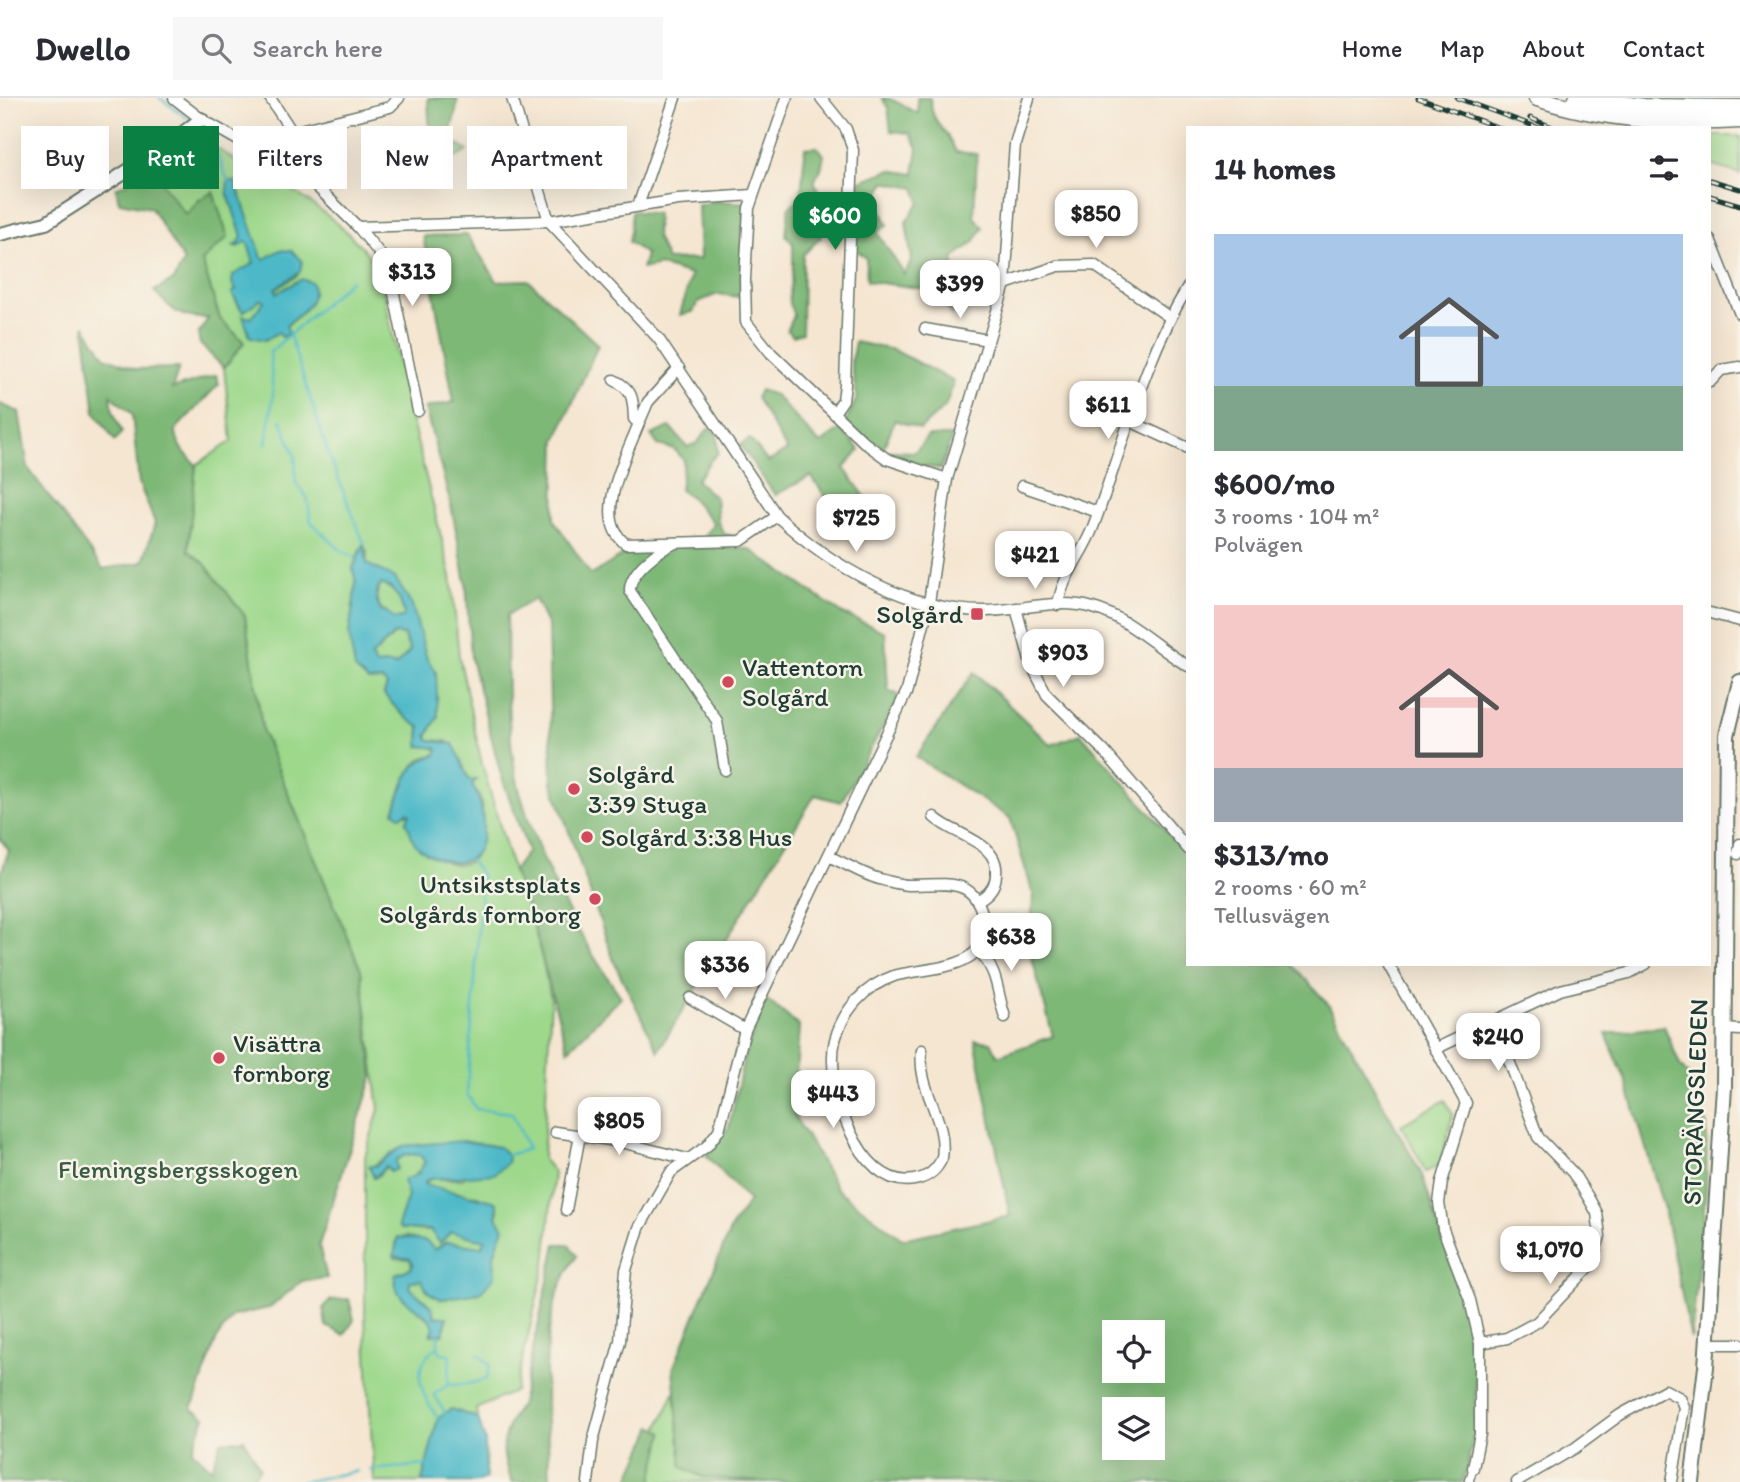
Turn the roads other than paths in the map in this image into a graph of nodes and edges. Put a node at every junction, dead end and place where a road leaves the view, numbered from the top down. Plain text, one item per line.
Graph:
1 (174, 98) edge
2 (270, 98) edge
3 (399, 98) edge
4 (512, 98) edge
5 (675, 98) edge
6 (788, 98) edge
7 (821, 98) edge
8 (1029, 98) edge
9 (1536, 98) edge
10 (1577, 98) edge
11 (1739, 117) edge
12 (197, 122) junction
13 (288, 126) edge
14 (316, 126) edge
15 (233, 138) edge
16 (319, 189) edge
17 (753, 195) junction
18 (638, 206) junction
19 (549, 221) junction
20 (358, 227) junction
21 (0, 234) edge
22 (1711, 242) edge
23 (1005, 284) junction
24 (1186, 290) edge
25 (1740, 314) edge
26 (1169, 317) junction
27 (925, 329) dead end
28 (988, 340) junction
29 (1740, 367) edge
30 (679, 368) junction
31 (614, 380) dead end
32 (1711, 381) edge
33 (418, 411) dead end
34 (834, 413) junction
35 (1130, 421) junction
36 (639, 423) junction
37 (1186, 447) edge
38 (947, 479) junction
39 (1022, 486) dead end
40 (1098, 512) junction
41 (778, 516) junction
42 (677, 542) junction
43 (929, 603) junction
44 (1058, 605) junction
45 (1016, 608) junction
46 (1711, 613) edge
47 (1740, 621) edge
48 (1186, 663) edge
49 (1740, 682) edge
50 (725, 770) dead end
51 (934, 817) dead end
52 (1186, 847) edge
53 (830, 857) junction
54 (976, 901) junction
55 (978, 948) junction
56 (1389, 966) edge
57 (1642, 966) edge
58 (690, 998) dead end
59 (1005, 1017) dead end
60 (1494, 1021) junction
61 (1723, 1029) junction
62 (745, 1030) junction
63 (1740, 1030) edge
64 (1435, 1049) junction
65 (922, 1050) dead end
66 (555, 1132) dead end
67 (580, 1135) junction
68 (687, 1159) junction
69 (566, 1210) dead end
70 (1480, 1343) junction
71 (1708, 1344) junction
72 (1740, 1344) edge
73 (1472, 1468) joint
74 (588, 1482) edge
75 (1469, 1482) edge
76 (1517, 1482) edge
77 (1672, 1482) edge
78 (1692, 1482) edge

1 - 12 street
2 - 13 street
3 - 14 street
4 - 19 street
5 - 18 street
6 - 17 street
7 - 34 street
8 - 23 street
9 - 11 main road
10 - 11 main road
12 - 15 street
12 - 21 street
16 - 20 street
17 - 18 street
17 - 34 street
18 - 19 street
19 - 20 street
19 - 30 street
20 - 33 street
22 - 25 street
23 - 26 street
23 - 28 street
24 - 26 street
26 - 35 street
27 - 28 street
28 - 38 street
29 - 32 street
30 - 36 street
30 - 41 street
31 - 36 street
34 - 38 street
35 - 37 street
35 - 40 street
36 - 42 street
38 - 43 street
39 - 40 street
40 - 44 street
41 - 42 street
41 - 43 street
42 - 50 street
43 - 45 street
43 - 53 street
44 - 45 street
44 - 48 street
45 - 52 street
46 - 47 street
49 - 61 main road, STORÄNGSLEDEN
51 - 54 street
53 - 54 street
53 - 62 street
54 - 55 street
55 - 59 street
55 - 65 street
56 - 64 street
57 - 60 street
58 - 62 street
60 - 64 street
60 - 70 street
61 - 63 street
61 - 71 main road, STORÄNGSLEDEN
62 - 68 street
64 - 70 street
66 - 67 street
67 - 68 street
67 - 69 street
68 - 74 street
70 - 73 street
71 - 72 street
71 - 78 main road, STORÄNGSLEDEN
73 - 75 street
76 - 77 street

